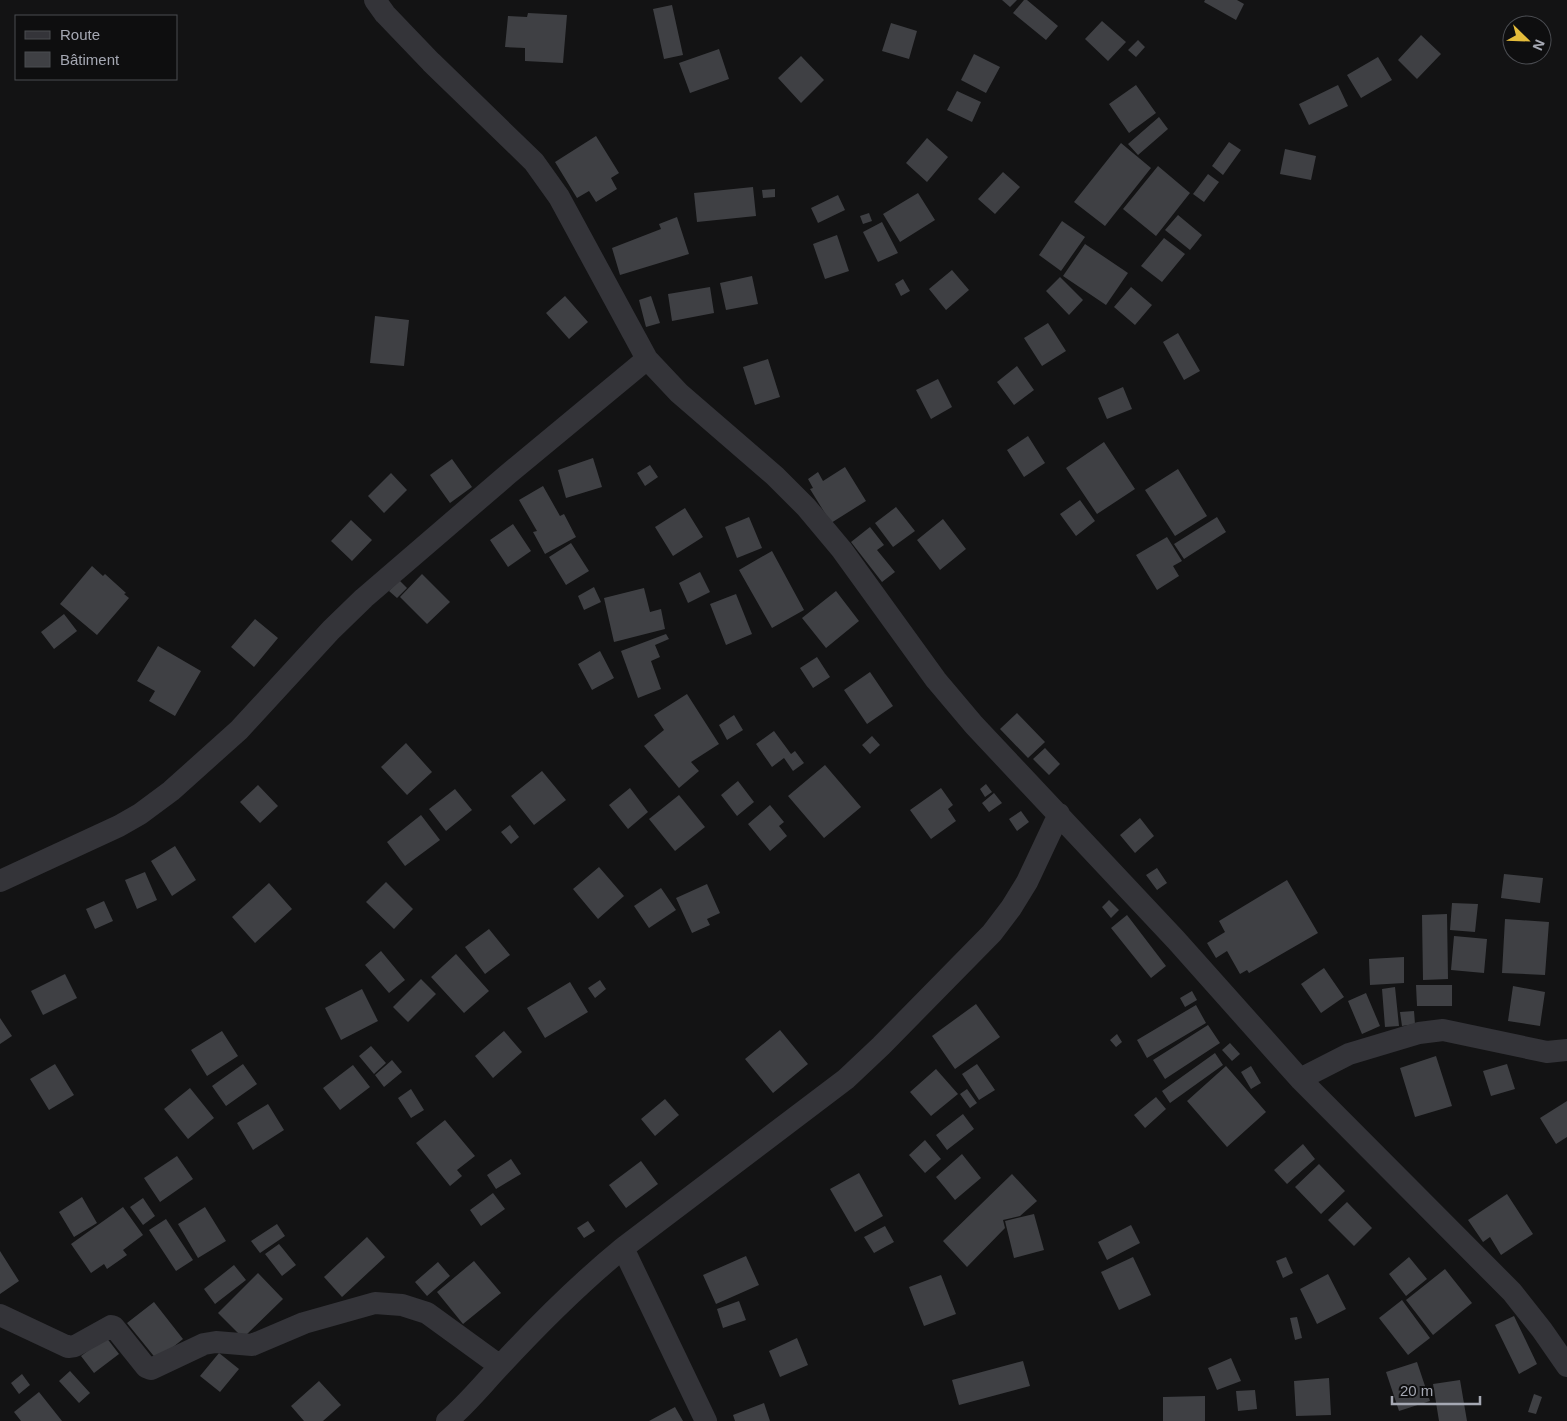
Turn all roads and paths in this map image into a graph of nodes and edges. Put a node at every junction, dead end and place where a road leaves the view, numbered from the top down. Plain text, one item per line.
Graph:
1 (375, 0) edge
2 (647, 359) junction
3 (1060, 814) junction
4 (0, 881) edge
5 (1567, 1050) edge
6 (1300, 1079) junction
7 (623, 1248) junction
8 (0, 1315) edge
9 (500, 1366) junction
10 (1567, 1366) edge
11 (447, 1421) edge
12 (706, 1421) edge

1 - 2 street
2 - 3 street
2 - 4 street
3 - 6 street
3 - 7 street
5 - 6 street
6 - 10 street
7 - 9 street
7 - 12 street
8 - 9 street
9 - 11 street

